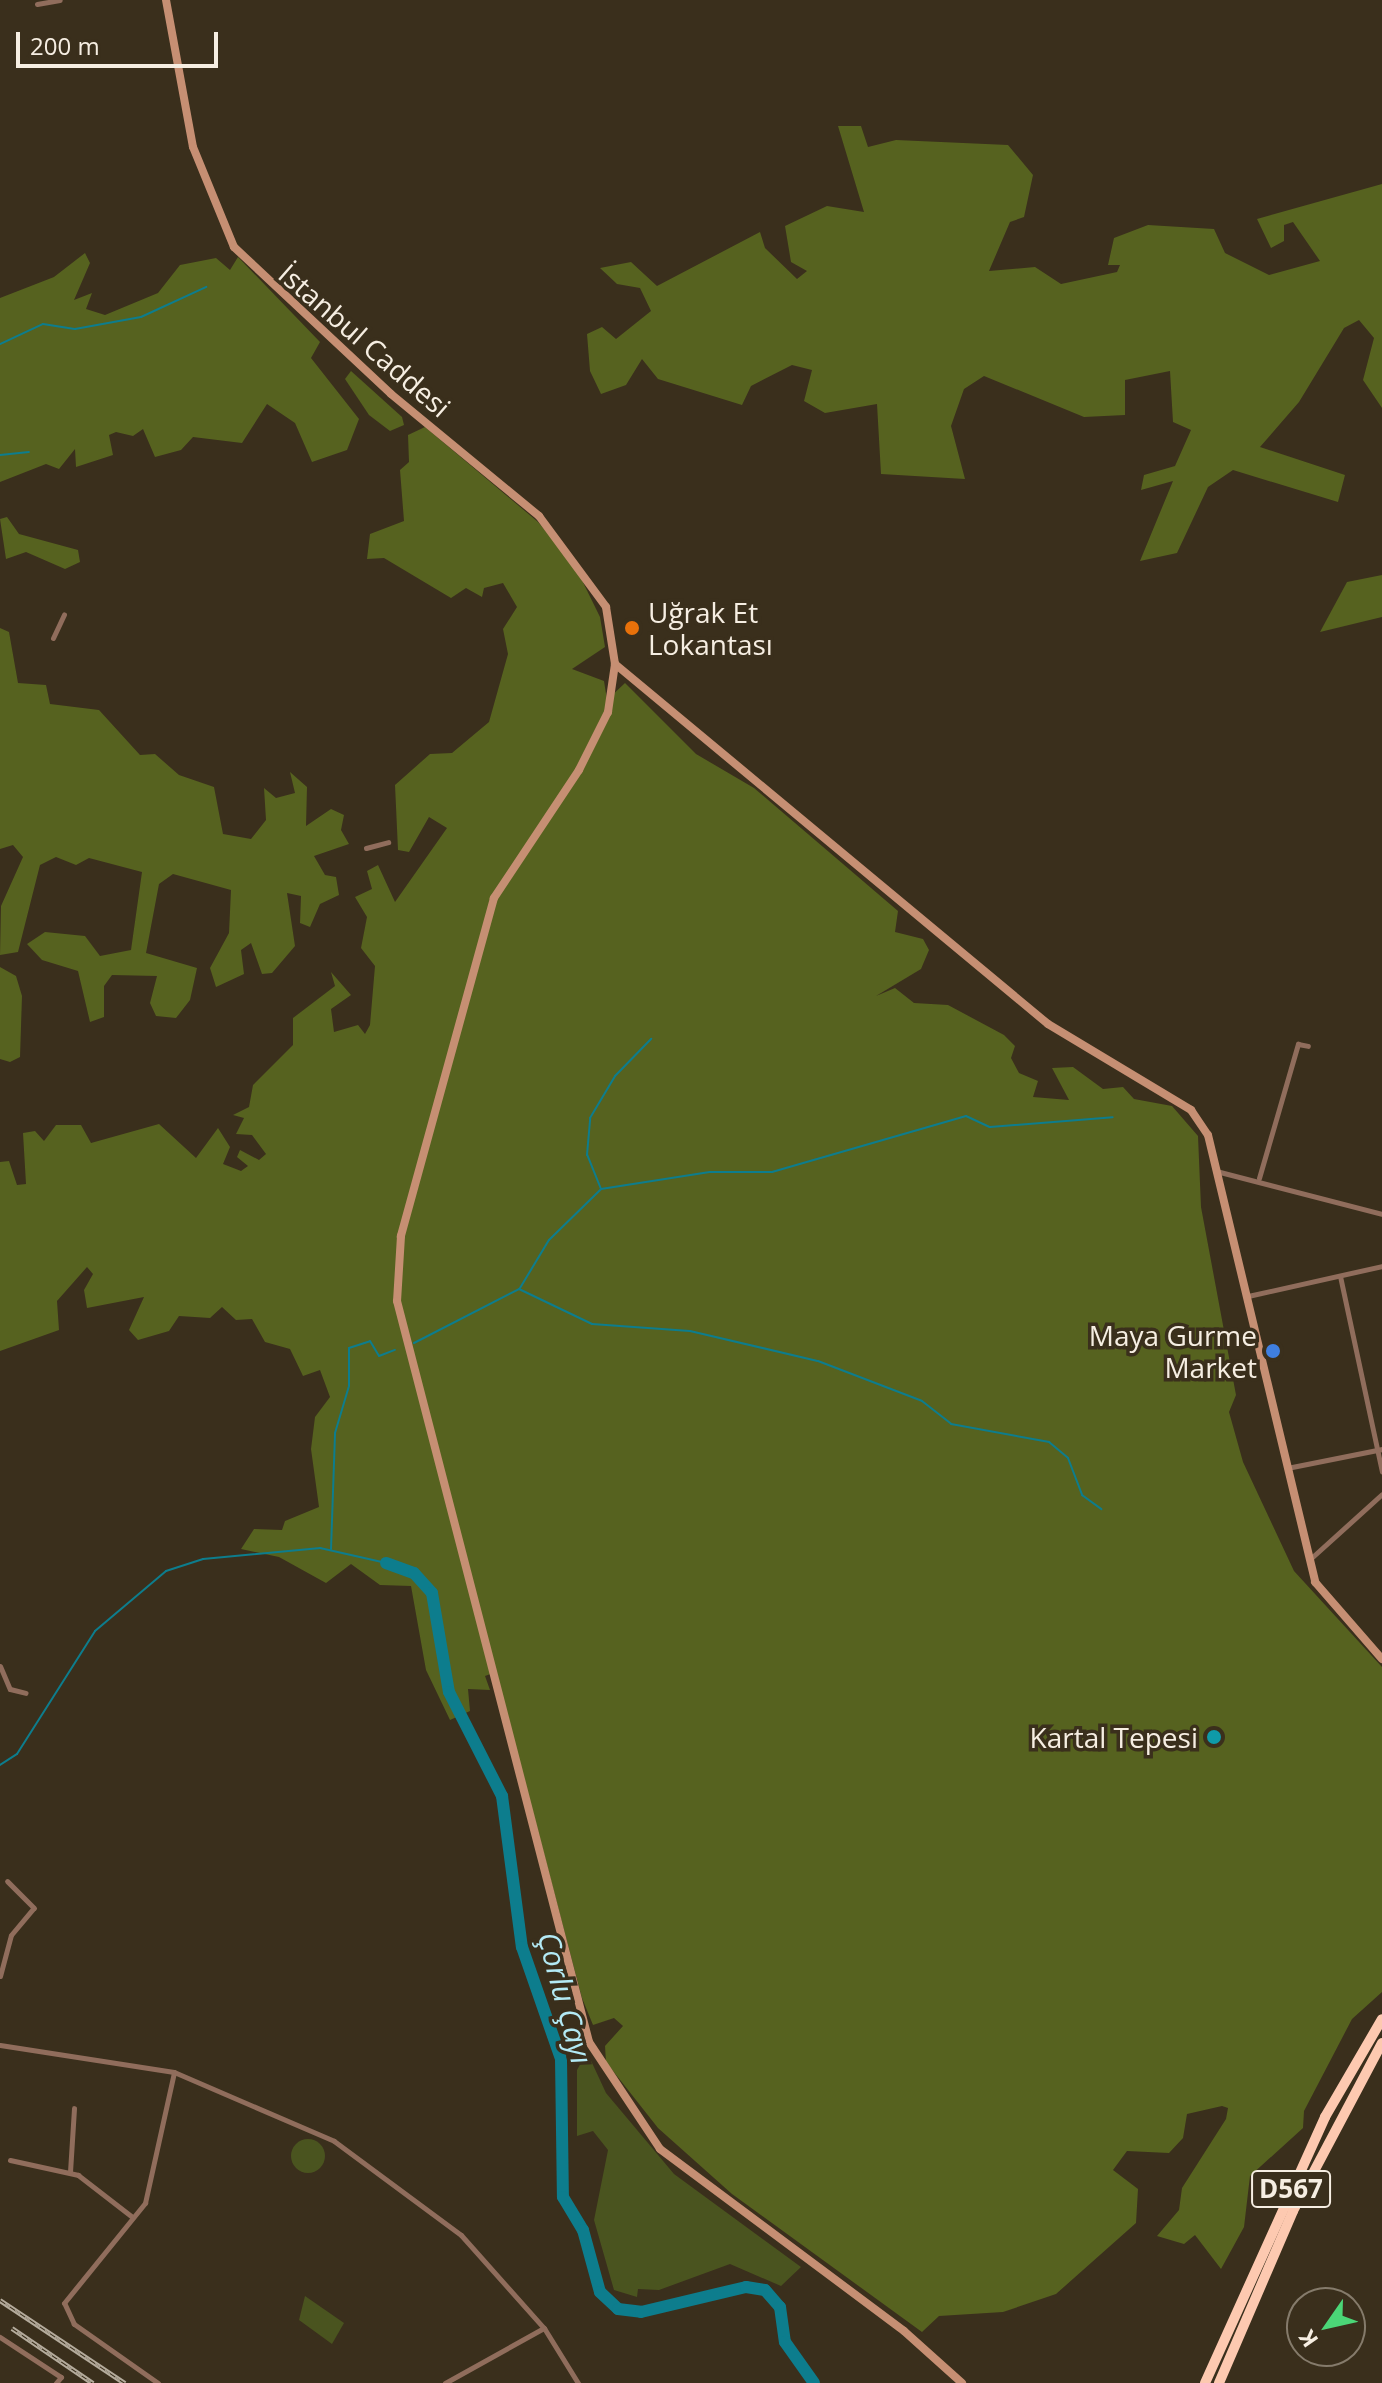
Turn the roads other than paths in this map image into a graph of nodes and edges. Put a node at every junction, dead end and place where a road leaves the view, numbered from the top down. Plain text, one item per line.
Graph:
1 (60, 0) edge
2 (166, 0) edge
3 (37, 4) dead end
4 (64, 614) dead end
5 (53, 638) dead end
6 (615, 664) junction
7 (388, 842) dead end
8 (366, 848) dead end
9 (1308, 1046) dead end
10 (1215, 1171) junction
11 (1259, 1178) junction
12 (1382, 1214) edge
13 (1382, 1266) edge
14 (1340, 1276) junction
15 (1248, 1296) junction
16 (1380, 1450) edge
17 (1286, 1468) junction
18 (1382, 1472) edge
19 (1382, 1494) edge
20 (1309, 1560) junction
21 (1382, 1658) edge
22 (0, 1666) edge
23 (26, 1693) dead end
24 (7, 1881) dead end
25 (0, 1976) edge
26 (1382, 2019) edge
27 (1382, 2043) edge
28 (0, 2045) edge
29 (174, 2072) junction
30 (74, 2108) dead end
31 (10, 2160) dead end
32 (70, 2172) junction
33 (131, 2216) junction
34 (544, 2328) junction
35 (0, 2337) edge
36 (56, 2383) edge
37 (158, 2383) edge
38 (445, 2383) edge
39 (578, 2383) edge
40 (962, 2383) edge
41 (1206, 2383) edge
42 (1219, 2383) edge

1 - 3 street
2 - 6 street, İstanbul Caddesi
4 - 5 street
6 - 10 street
6 - 40 street, İstanbul Caddesi
7 - 8 street
9 - 11 street
10 - 11 street
10 - 15 street
11 - 12 street
13 - 14 street
14 - 15 street
14 - 16 street
15 - 17 street
16 - 17 street
16 - 18 street
17 - 20 street
19 - 20 street
20 - 21 street
22 - 23 street
24 - 25 street
26 - 41 highway, D567
27 - 42 highway, D567
28 - 29 street
29 - 33 street
29 - 34 street
30 - 32 street
31 - 32 street
32 - 33 street
33 - 37 street
34 - 38 street
34 - 39 street
35 - 36 street

